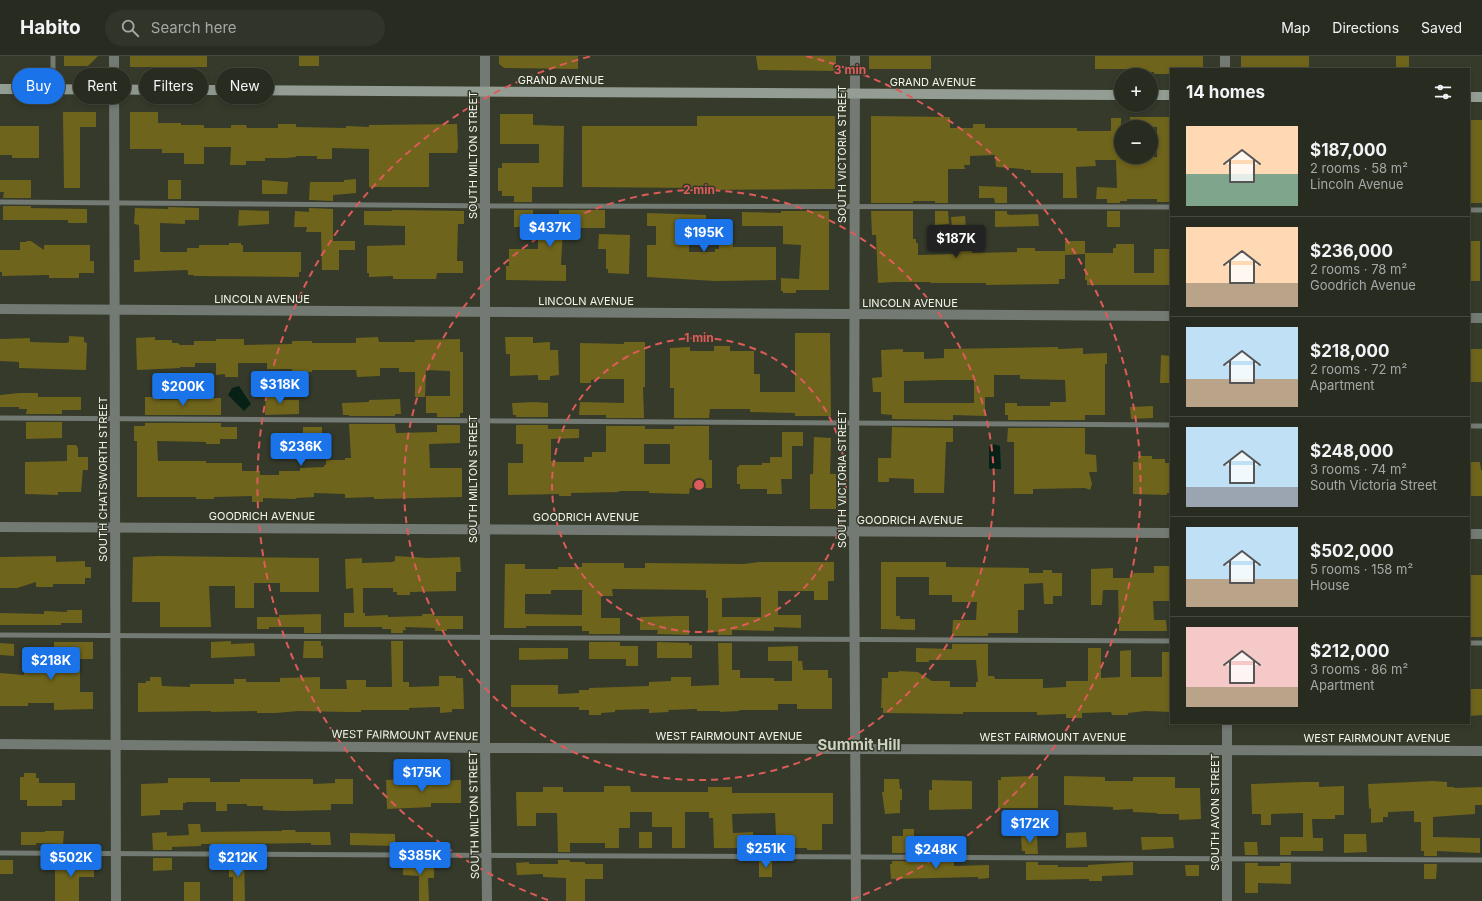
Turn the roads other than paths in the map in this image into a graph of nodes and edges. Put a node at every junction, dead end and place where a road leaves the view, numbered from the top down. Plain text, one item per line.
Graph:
1 (114, 56) edge
2 (485, 56) edge
3 (855, 56) edge
4 (1225, 56) edge
5 (53, 58) dead end
6 (53, 68) edge
7 (114, 68) edge
8 (1225, 68) edge
9 (0, 89) edge
10 (12, 89) edge
11 (131, 90) edge
12 (484, 91) junction
13 (855, 93) junction
14 (1114, 95) edge
15 (1158, 95) edge
16 (1170, 95) edge
17 (1470, 97) edge
18 (1482, 97) edge
19 (114, 104) edge
20 (0, 202) edge
21 (114, 203) junction
22 (485, 206) junction
23 (854, 207) junction
24 (1170, 207) edge
25 (1470, 210) edge
26 (1482, 210) edge
27 (0, 310) edge
28 (114, 310) junction
29 (484, 312) junction
30 (855, 315) junction
31 (1170, 316) edge
32 (1470, 318) edge
33 (1482, 318) edge
34 (0, 418) edge
35 (114, 419) junction
36 (485, 421) junction
37 (854, 424) junction
38 (1170, 425) edge
39 (1470, 426) edge
40 (1482, 426) edge
41 (0, 526) edge
42 (115, 528) junction
43 (485, 528) junction
44 (854, 532) junction
45 (1170, 533) edge
46 (1470, 534) edge
47 (1482, 534) edge
48 (0, 635) edge
49 (115, 635) junction
50 (485, 638) junction
51 (855, 639) junction
52 (1170, 641) edge
53 (1470, 643) edge
54 (1482, 643) edge
55 (1227, 724) edge
56 (0, 744) edge
57 (116, 744) junction
58 (485, 748) junction
59 (856, 748) junction
60 (1227, 749) junction
61 (1482, 750) edge
62 (0, 852) edge
63 (116, 854) junction
64 (487, 855) junction
65 (856, 857) junction
66 (1227, 859) junction
67 (1482, 860) edge
68 (116, 901) edge
69 (487, 901) edge
70 (856, 901) edge
71 (1227, 901) edge

1 - 7 street, SOUTH CHATSWORTH STREET
2 - 12 street, SOUTH MILTON STREET
3 - 13 street, SOUTH VICTORIA STREET
4 - 8 street
5 - 6 lane
9 - 10 main road, GRAND AVENUE
11 - 12 main road, GRAND AVENUE
12 - 13 main road, GRAND AVENUE
12 - 22 street, SOUTH MILTON STREET
13 - 14 main road, GRAND AVENUE
13 - 23 street, SOUTH VICTORIA STREET
15 - 16 main road
17 - 18 main road
19 - 21 street, SOUTH CHATSWORTH STREET
20 - 21 lane
21 - 22 lane
21 - 28 street, SOUTH CHATSWORTH STREET
22 - 23 lane
22 - 29 street, SOUTH MILTON STREET
23 - 24 lane
23 - 30 street, SOUTH VICTORIA STREET
25 - 26 lane
27 - 28 street, LINCOLN AVENUE
28 - 29 street, LINCOLN AVENUE
28 - 35 street, SOUTH CHATSWORTH STREET
29 - 30 street, LINCOLN AVENUE
29 - 36 street, SOUTH MILTON STREET
30 - 31 street, LINCOLN AVENUE
30 - 37 street, SOUTH VICTORIA STREET
32 - 33 street
34 - 35 lane
35 - 36 lane
35 - 42 street, SOUTH CHATSWORTH STREET
36 - 37 lane
36 - 43 street, SOUTH MILTON STREET
37 - 38 lane
37 - 44 street, SOUTH VICTORIA STREET
39 - 40 lane
41 - 42 street, GOODRICH AVENUE
42 - 43 street, GOODRICH AVENUE
42 - 49 street, SOUTH CHATSWORTH STREET
43 - 44 street, GOODRICH AVENUE
43 - 50 street, SOUTH MILTON STREET
44 - 45 street, GOODRICH AVENUE
44 - 51 street, SOUTH VICTORIA STREET
46 - 47 street
48 - 49 lane
49 - 50 lane
49 - 57 street, SOUTH CHATSWORTH STREET
50 - 51 lane
50 - 58 street, SOUTH MILTON STREET
51 - 52 lane
51 - 59 street, SOUTH VICTORIA STREET
53 - 54 lane
55 - 60 street, SOUTH AVON STREET
56 - 57 street, WEST FAIRMOUNT AVENUE
57 - 58 street, WEST FAIRMOUNT AVENUE
57 - 63 street, SOUTH CHATSWORTH STREET
58 - 59 street, WEST FAIRMOUNT AVENUE
58 - 64 street, SOUTH MILTON STREET
59 - 60 street, WEST FAIRMOUNT AVENUE
59 - 65 street, SOUTH VICTORIA STREET
60 - 61 street, WEST FAIRMOUNT AVENUE
60 - 66 street, SOUTH AVON STREET
62 - 63 lane
63 - 64 lane
63 - 68 street, SOUTH CHATSWORTH STREET
64 - 65 lane
64 - 69 street, SOUTH MILTON STREET
65 - 66 lane
65 - 70 street, SOUTH VICTORIA STREET
66 - 67 lane
66 - 71 street, SOUTH AVON STREET

